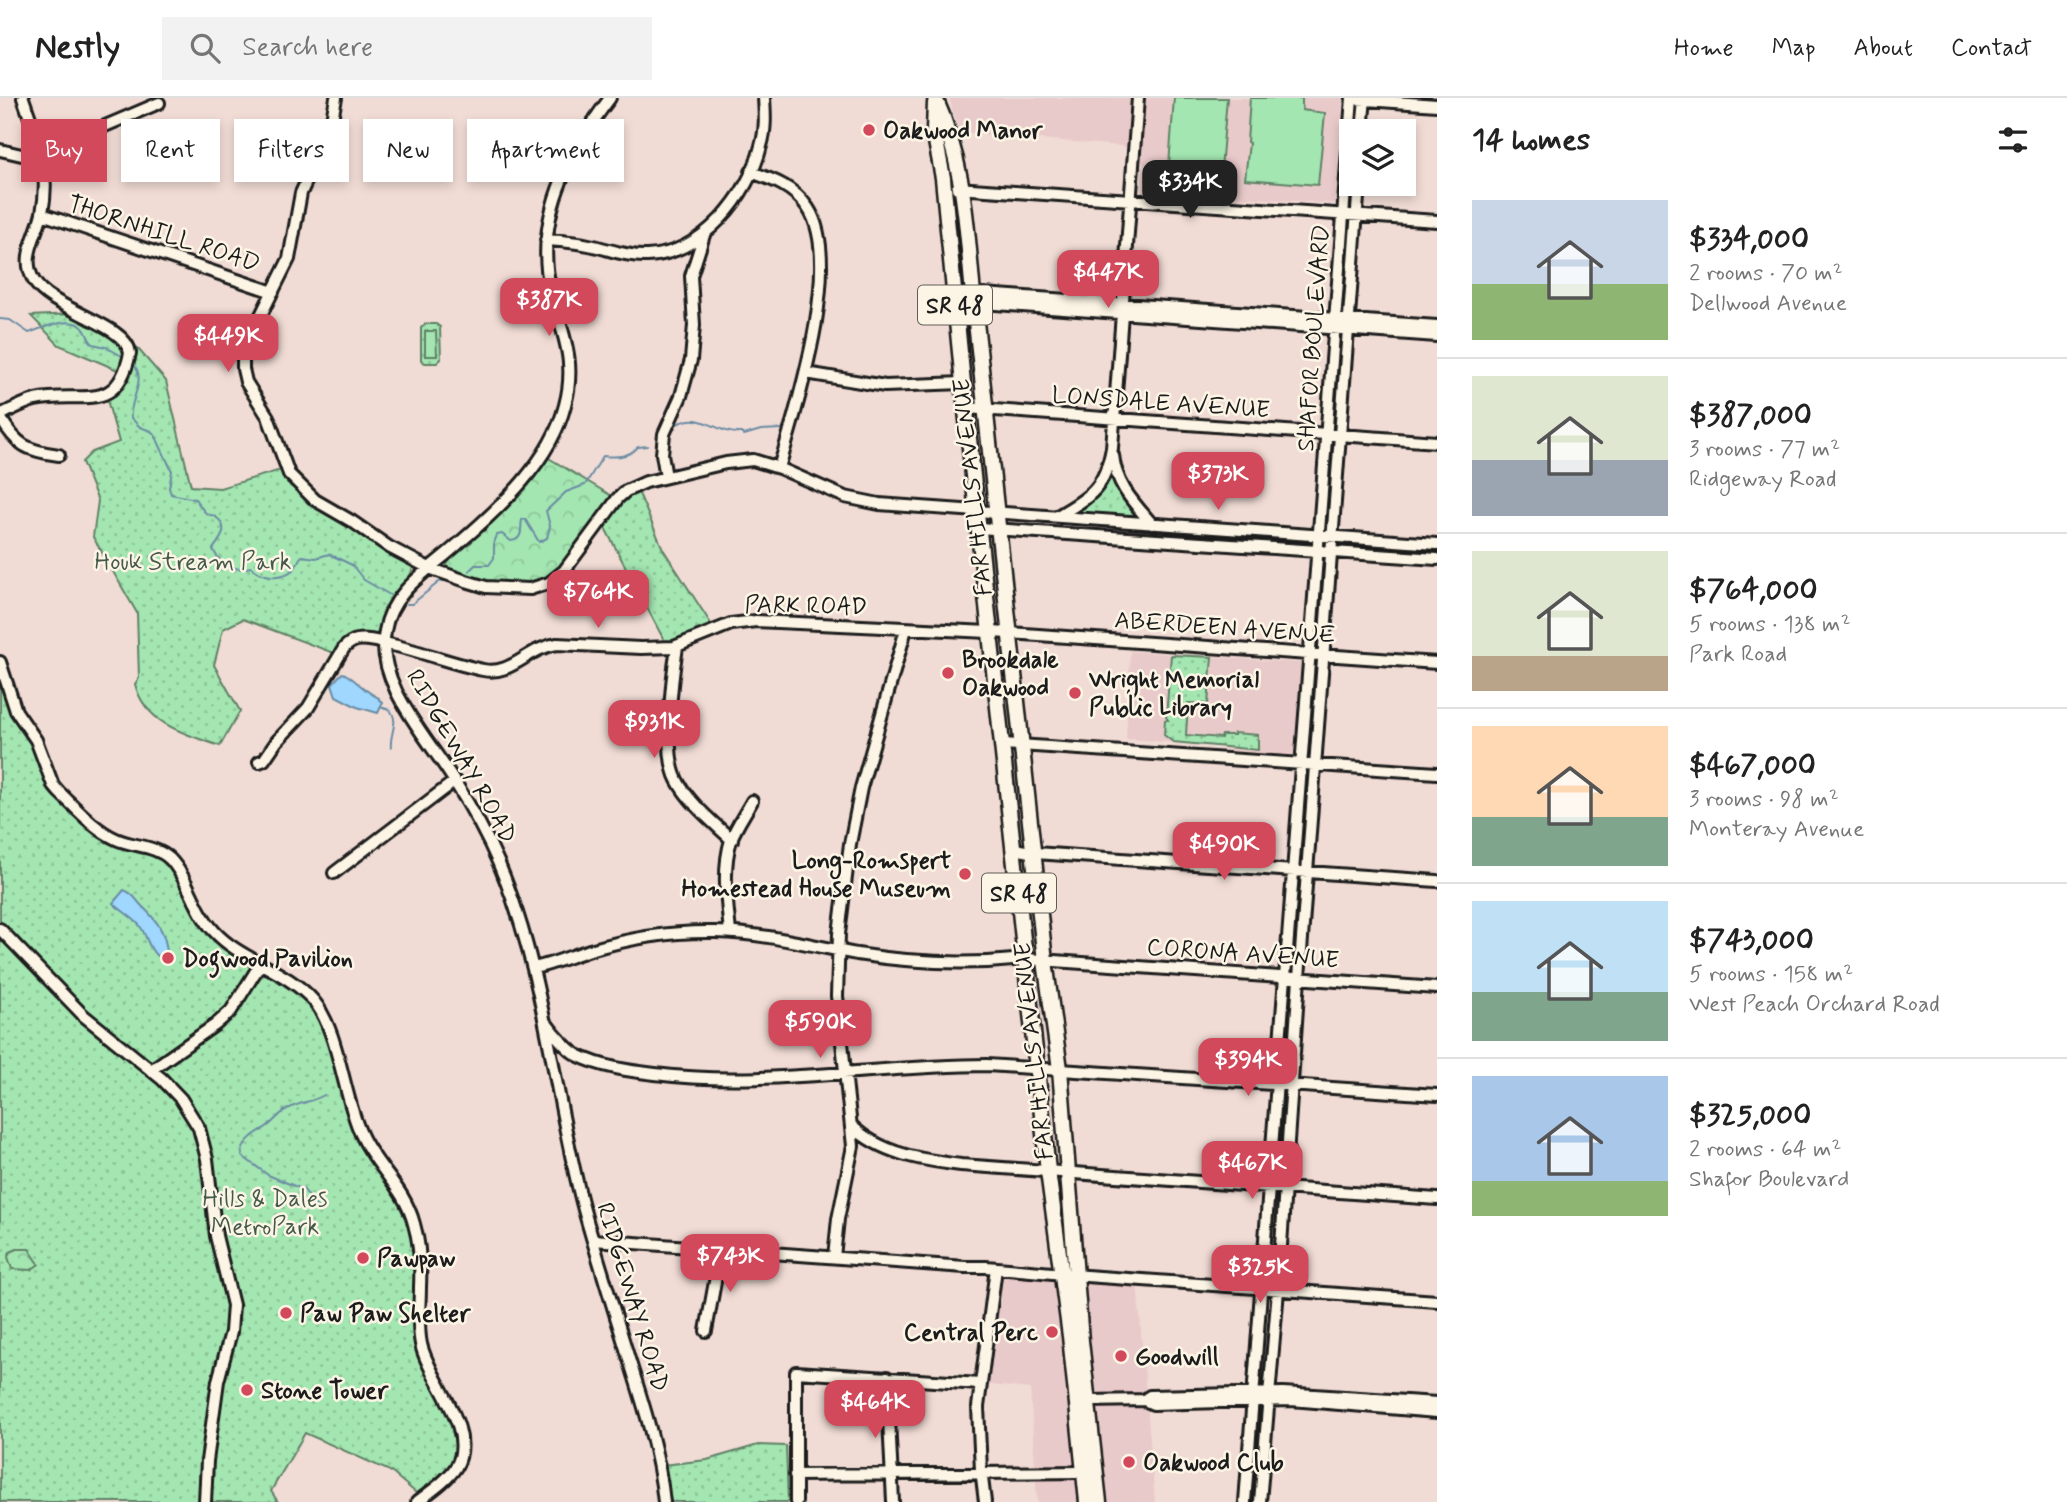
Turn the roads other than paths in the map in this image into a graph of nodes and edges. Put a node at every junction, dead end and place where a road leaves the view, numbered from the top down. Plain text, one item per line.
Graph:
1 (23, 98) edge
2 (336, 98) edge
3 (610, 98) edge
4 (764, 98) edge
5 (935, 98) edge
6 (1138, 98) edge
7 (1352, 98) edge
8 (1365, 99) edge
9 (159, 103) dead end
10 (1437, 105) edge
11 (30, 119) edge
12 (1364, 119) edge
13 (107, 125) edge
14 (0, 150) edge
15 (21, 155) edge
16 (751, 172) junction
17 (45, 182) edge
18 (944, 188) junction
19 (963, 188) junction
20 (1358, 196) edge
21 (1132, 200) junction
22 (41, 214) junction
23 (1343, 215) junction
24 (1357, 216) junction
25 (1437, 221) edge
26 (705, 233) junction
27 (546, 240) junction
28 (273, 292) junction
29 (973, 298) junction
30 (955, 299) junction
31 (1124, 309) junction
32 (1335, 324) junction
33 (1348, 325) junction
34 (1437, 326) edge
35 (1437, 336) edge
36 (806, 373) junction
37 (963, 383) junction
38 (966, 408) junction
39 (987, 410) junction
40 (0, 416) edge
41 (1114, 420) junction
42 (1327, 435) junction
43 (1341, 436) junction
44 (1437, 442) edge
45 (1112, 448) junction
46 (59, 455) dead end
47 (779, 468) junction
48 (666, 477) junction
49 (978, 512) junction
50 (1058, 516) junction
51 (998, 522) junction
52 (1151, 523) junction
53 (979, 528) junction
54 (1319, 536) junction
55 (1333, 537) junction
56 (1160, 541) junction
57 (1437, 544) edge
58 (1317, 551) junction
59 (1331, 552) junction
60 (1437, 559) edge
61 (429, 568) junction
62 (906, 629) junction
63 (990, 633) junction
64 (1010, 633) junction
65 (384, 643) junction
66 (677, 647) junction
67 (1308, 654) junction
68 (1323, 655) junction
69 (0, 662) edge
70 (1437, 663) edge
71 (1003, 744) junction
72 (1023, 745) junction
73 (259, 762) dead end
74 (1302, 764) junction
75 (1316, 765) junction
76 (1437, 773) edge
77 (455, 781) junction
78 (752, 802) dead end
79 (732, 840) junction
80 (1015, 849) junction
81 (1035, 853) junction
82 (1293, 870) junction
83 (1307, 871) junction
84 (334, 873) dead end
85 (1437, 881) edge
86 (0, 929) edge
87 (730, 932) junction
88 (837, 950) junction
89 (1026, 959) junction
90 (1045, 961) junction
91 (261, 962) junction
92 (534, 968) junction
93 (1285, 977) junction
94 (1299, 978) junction
95 (1437, 988) edge
96 (545, 1021) junction
97 (575, 1054) junction
98 (552, 1060) junction
99 (1038, 1067) junction
100 (1060, 1069) junction
101 (150, 1070) junction
102 (845, 1073) junction
103 (1277, 1084) junction
104 (1291, 1085) junction
105 (1437, 1096) edge
106 (852, 1126) junction
107 (876, 1144) junction
108 (853, 1149) junction
109 (1048, 1171) junction
110 (1069, 1172) junction
111 (1270, 1186) junction
112 (1285, 1187) junction
113 (1437, 1199) edge
114 (593, 1240) junction
115 (721, 1249) junction
116 (834, 1257) junction
117 (996, 1268) junction
118 (1062, 1273) junction
119 (1082, 1276) junction
120 (1261, 1289) junction
121 (1278, 1290) junction
122 (1437, 1301) edge
123 (706, 1331) dead end
124 (887, 1377) junction
125 (980, 1384) junction
126 (1268, 1396) junction
127 (1252, 1398) junction
128 (1088, 1401) junction
129 (1371, 1402) junction
130 (1437, 1403) edge
131 (1437, 1412) edge
132 (1084, 1472) junction
133 (981, 1474) junction
134 (796, 1475) junction
135 (892, 1475) junction
136 (205, 1502) edge
137 (417, 1502) edge
138 (664, 1502) edge
139 (796, 1502) edge
140 (893, 1502) edge
141 (985, 1502) edge
142 (1087, 1502) edge
143 (1099, 1502) edge
144 (1245, 1502) edge
145 (1259, 1502) edge

1 - 11 street
2 - 28 street
3 - 27 street, RIDGEWAY ROAD
4 - 16 street
5 - 18 main road, FAR HILLS AVENUE / SR 48
5 - 19 main road, FAR HILLS AVENUE / SR 48
6 - 21 street
7 - 8 street
7 - 23 street, SHAFOR BOULEVARD
8 - 10 street
8 - 12 street
9 - 13 street
14 - 15 street
16 - 26 street
16 - 36 street
17 - 22 street
18 - 19 street
18 - 30 main road, FAR HILLS AVENUE / SR 48
19 - 21 street
19 - 29 main road, FAR HILLS AVENUE / SR 48
20 - 24 street, SHAFOR BOULEVARD
21 - 23 street
21 - 31 street
22 - 28 street, THORNHILL ROAD
22 - 40 street
23 - 24 street
23 - 32 street, SHAFOR BOULEVARD
24 - 25 street
24 - 33 street, SHAFOR BOULEVARD
26 - 27 street
26 - 48 street
27 - 61 street, RIDGEWAY ROAD
28 - 61 street
29 - 30 street
29 - 31 street
29 - 39 main road, FAR HILLS AVENUE / SR 48
30 - 37 main road, FAR HILLS AVENUE / SR 48
31 - 32 street
31 - 41 street
32 - 33 street
32 - 42 street, SHAFOR BOULEVARD
33 - 34 street
33 - 35 street
33 - 43 street, SHAFOR BOULEVARD
36 - 37 street
36 - 47 street
37 - 38 main road, FAR HILLS AVENUE / SR 48
38 - 39 street, LONSDALE AVENUE
38 - 49 main road, FAR HILLS AVENUE / SR 48
39 - 41 street, LONSDALE AVENUE
39 - 51 main road, FAR HILLS AVENUE / SR 48
40 - 46 street
41 - 42 street, LONSDALE AVENUE
41 - 45 street
42 - 43 street, LONSDALE AVENUE
42 - 54 street, SHAFOR BOULEVARD
43 - 44 street, LONSDALE AVENUE
43 - 55 street, SHAFOR BOULEVARD
45 - 50 street
45 - 52 street
47 - 48 street
47 - 49 street
48 - 61 street
49 - 51 street
49 - 53 main road, FAR HILLS AVENUE / SR 48
50 - 51 street
50 - 52 street
51 - 53 street
51 - 56 street
51 - 64 main road, FAR HILLS AVENUE / SR 48
52 - 54 street
52 - 56 street
53 - 63 main road, FAR HILLS AVENUE / SR 48
54 - 55 street
54 - 58 street, SHAFOR BOULEVARD
55 - 57 street
55 - 59 street, SHAFOR BOULEVARD
56 - 58 street
58 - 59 street
58 - 67 street, SHAFOR BOULEVARD
59 - 60 street
59 - 68 street, SHAFOR BOULEVARD
61 - 65 street, RIDGEWAY ROAD
62 - 63 street, PARK ROAD
62 - 66 street, PARK ROAD
62 - 88 street
63 - 64 street, PARK ROAD
63 - 71 main road, FAR HILLS AVENUE / SR 48
64 - 67 street, ABERDEEN AVENUE
64 - 72 main road, FAR HILLS AVENUE / SR 48
65 - 66 street, PARK ROAD
65 - 73 street, PARK ROAD
65 - 77 street, RIDGEWAY ROAD
66 - 79 street
67 - 68 street, ABERDEEN AVENUE
67 - 74 street, SHAFOR BOULEVARD
68 - 70 street, ABERDEEN AVENUE
68 - 75 street, SHAFOR BOULEVARD
69 - 91 street
71 - 72 street
71 - 80 main road, FAR HILLS AVENUE / SR 48
72 - 74 street
72 - 81 main road, FAR HILLS AVENUE / SR 48
74 - 75 street
74 - 82 street, SHAFOR BOULEVARD
75 - 76 street
75 - 83 street, SHAFOR BOULEVARD
77 - 84 street
77 - 92 street, RIDGEWAY ROAD
78 - 79 street
79 - 87 street
80 - 81 street
80 - 89 main road, FAR HILLS AVENUE / SR 48
81 - 82 street
81 - 90 main road, FAR HILLS AVENUE / SR 48
82 - 83 street
82 - 93 street, SHAFOR BOULEVARD
83 - 85 street
83 - 94 street, SHAFOR BOULEVARD
86 - 101 street
87 - 88 street, CORONA AVENUE
87 - 92 street, CORONA AVENUE
88 - 89 street, CORONA AVENUE
88 - 102 street
89 - 90 street, CORONA AVENUE
89 - 99 main road, FAR HILLS AVENUE / SR 48
90 - 93 street, CORONA AVENUE
90 - 100 main road, FAR HILLS AVENUE / SR 48
91 - 101 street
91 - 137 street
92 - 96 street, RIDGEWAY ROAD
93 - 94 street, CORONA AVENUE
93 - 103 street, SHAFOR BOULEVARD
94 - 95 street, CORONA AVENUE
94 - 104 street, SHAFOR BOULEVARD
96 - 97 street
96 - 98 street, RIDGEWAY ROAD
97 - 98 street
97 - 102 street
98 - 114 street, RIDGEWAY ROAD
99 - 100 street
99 - 102 street
99 - 109 main road, FAR HILLS AVENUE / SR 48
100 - 103 street
100 - 110 main road, FAR HILLS AVENUE / SR 48
101 - 136 street
102 - 106 street
103 - 104 street
103 - 111 street, SHAFOR BOULEVARD
104 - 105 street
104 - 112 street, SHAFOR BOULEVARD
106 - 107 street
106 - 108 street
107 - 108 street
107 - 109 street
108 - 116 street
109 - 110 street
109 - 118 main road, FAR HILLS AVENUE / SR 48
110 - 111 street
110 - 119 main road, FAR HILLS AVENUE / SR 48
111 - 112 street
111 - 120 street, SHAFOR BOULEVARD
112 - 113 street
112 - 121 street, SHAFOR BOULEVARD
114 - 115 street
114 - 138 street, RIDGEWAY ROAD
115 - 116 street
115 - 123 street
116 - 117 street
117 - 118 street
117 - 125 street
118 - 119 street
118 - 132 main road, FAR HILLS AVENUE / SR 48
119 - 120 street
119 - 128 main road, FAR HILLS AVENUE / SR 48
120 - 121 street
120 - 127 street, SHAFOR BOULEVARD
121 - 122 street
121 - 126 street, SHAFOR BOULEVARD
124 - 125 street
124 - 134 street
124 - 135 street
125 - 133 street
126 - 127 street
126 - 129 street
126 - 145 street, SHAFOR BOULEVARD
127 - 128 street
127 - 144 street, SHAFOR BOULEVARD
128 - 143 main road, FAR HILLS AVENUE / SR 48
129 - 130 street
129 - 131 street
132 - 133 street
132 - 142 main road, FAR HILLS AVENUE / SR 48
133 - 135 street
133 - 141 street
134 - 135 street
134 - 139 street
135 - 140 street

